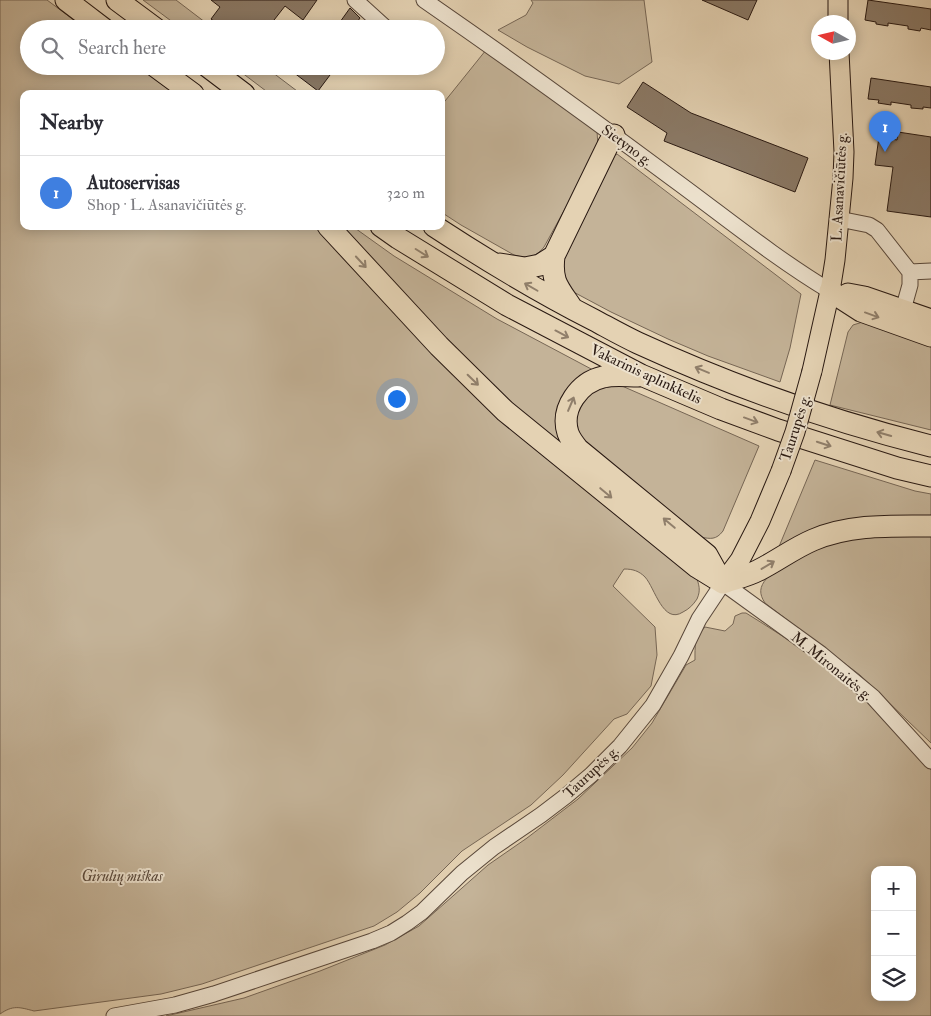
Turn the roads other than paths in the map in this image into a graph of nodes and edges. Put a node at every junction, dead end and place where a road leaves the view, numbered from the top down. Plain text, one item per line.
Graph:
1 (66, 0) edge
2 (117, 0) edge
3 (355, 0) edge
4 (424, 0) edge
5 (838, 0) edge
6 (838, 15) edge
7 (92, 20) edge
8 (144, 20) edge
9 (377, 20) edge
10 (839, 60) edge
11 (167, 75) edge
12 (219, 75) edge
13 (187, 90) edge
14 (239, 90) edge
15 (614, 135) junction
16 (839, 219) junction
17 (332, 230) edge
18 (387, 230) edge
19 (440, 230) edge
20 (554, 256) junction
21 (489, 262) junction
22 (931, 271) edge
23 (910, 272) junction
24 (830, 291) junction
25 (573, 310) junction
26 (903, 310) junction
27 (931, 320) edge
28 (931, 336) edge
29 (641, 376) junction
30 (931, 446) edge
31 (931, 476) edge
32 (931, 526) edge
33 (722, 583) junction
34 (931, 761) edge
35 (114, 1016) edge

1 - 7 highway
2 - 8 highway
3 - 9 street
4 - 15 street, Sietyno g.
5 - 6 main road
10 - 16 main road, L. Asanavičiūtės g.
11 - 13 highway
12 - 14 highway
15 - 20 highway
15 - 24 street, Sietyno g.
16 - 23 street
16 - 24 main road, L. Asanavičiūtės g.
17 -> 33 highway
18 -> 29 highway, Vakarinis aplinkkelis
19 - 21 highway, Vakarinis aplinkkelis
20 - 21 highway
20 - 25 highway
25 -> 21 highway, Vakarinis aplinkkelis
22 - 23 street
23 - 26 street
24 - 26 highway
24 -> 28 highway
24 - 33 main road, Taurupės g., bridge
30 -> 25 highway, Vakarinis aplinkkelis
26 - 27 highway
29 -> 31 highway, Vakarinis aplinkkelis
33 -> 29 highway
33 -> 32 highway
33 - 34 street, M. Mironaitės g.
33 - 35 street, Taurupės g.

